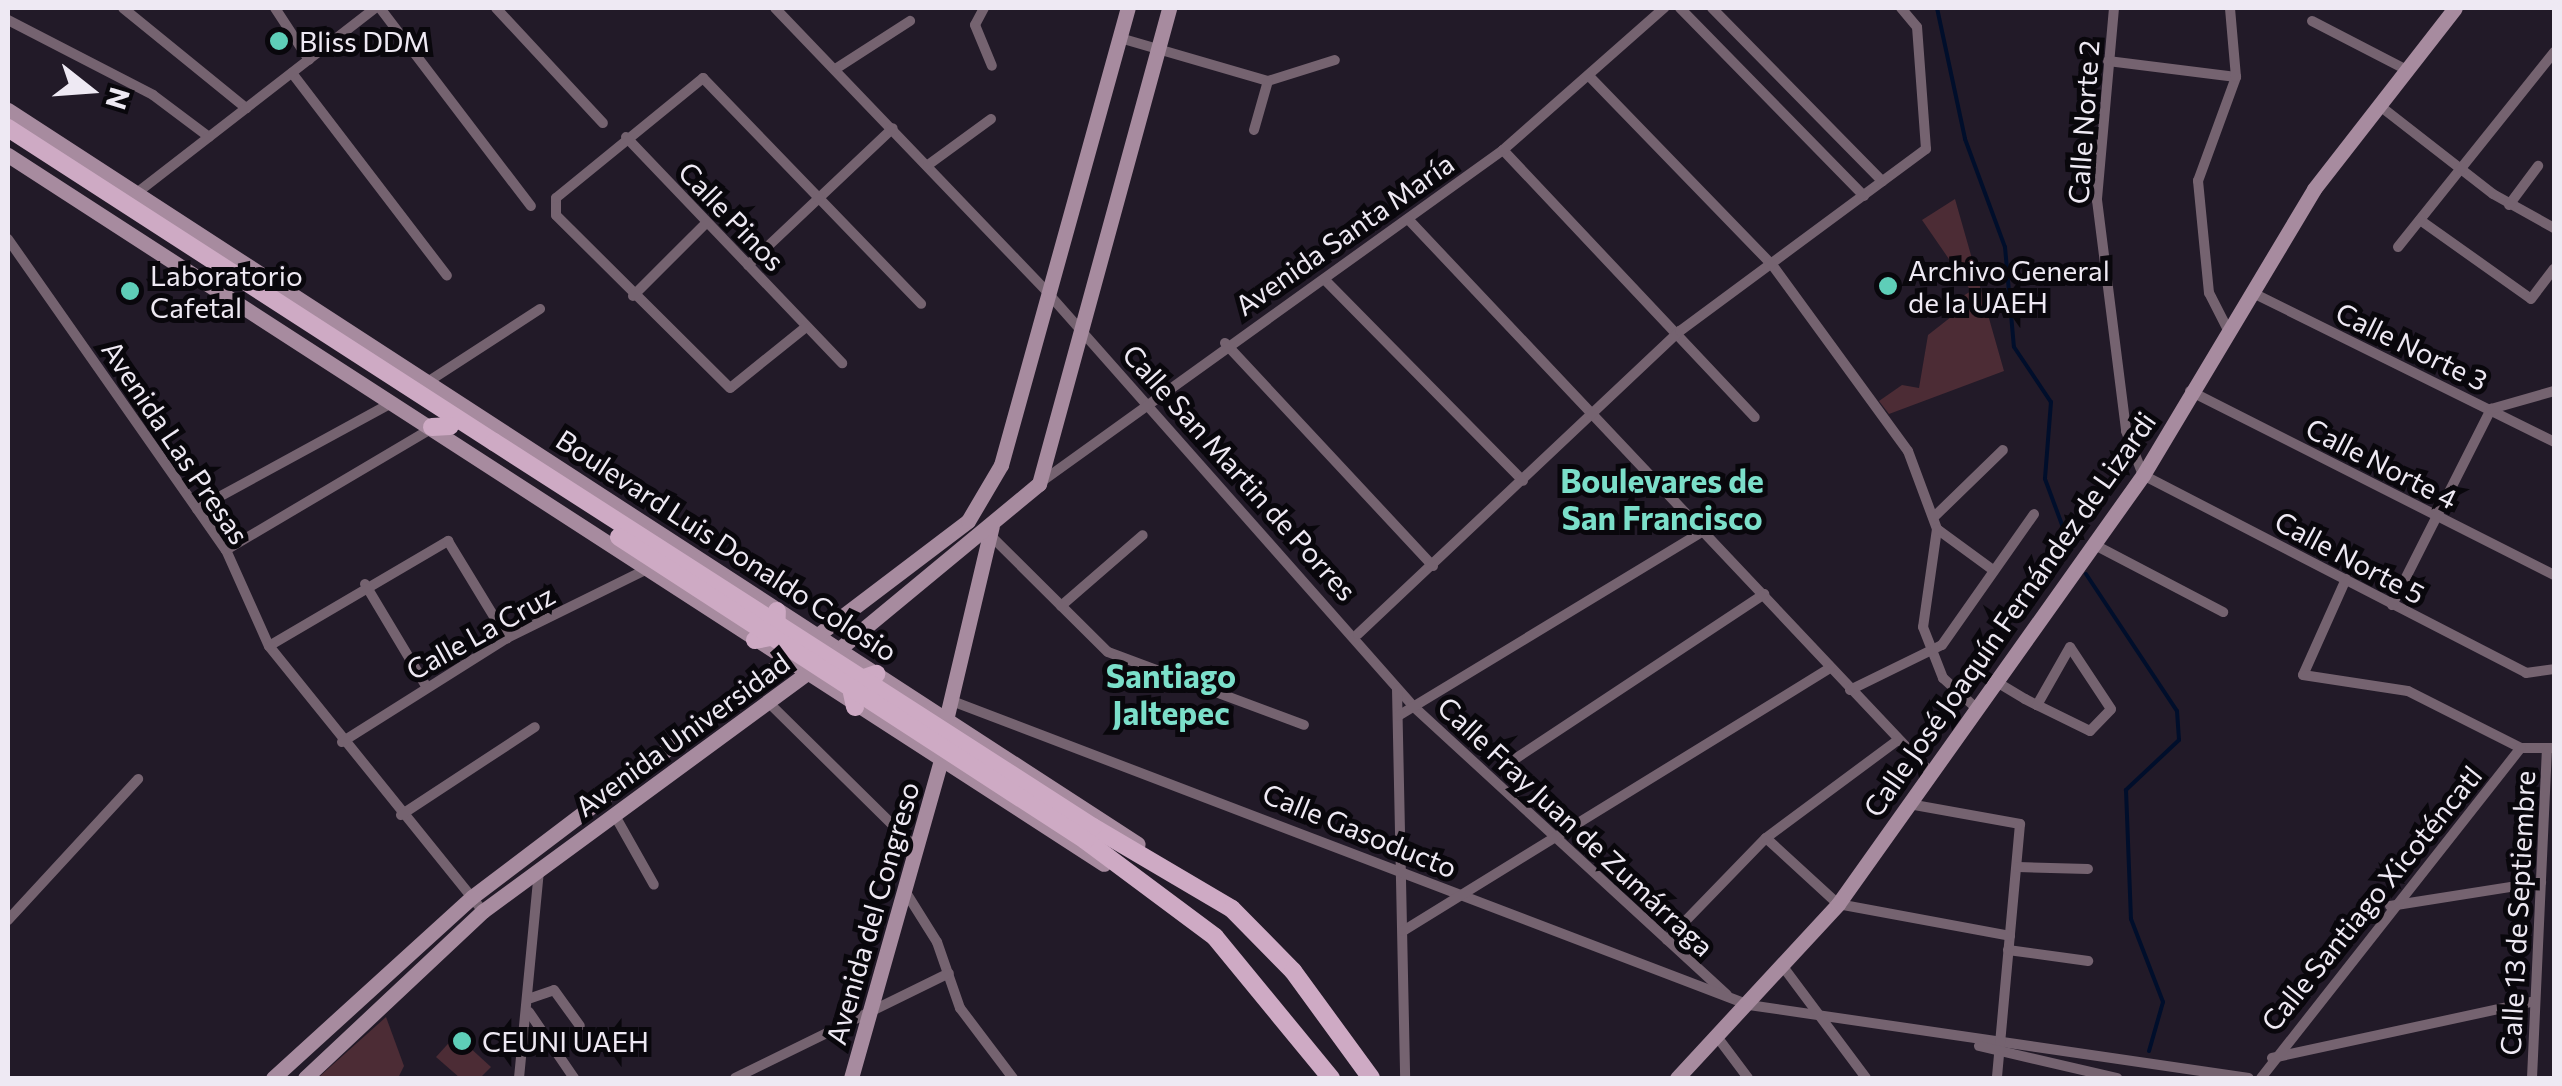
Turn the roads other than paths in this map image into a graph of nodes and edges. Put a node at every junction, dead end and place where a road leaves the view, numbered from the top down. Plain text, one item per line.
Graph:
1 (123, 8) edge
2 (267, 8) edge
3 (378, 8) edge
4 (496, 8) edge
5 (775, 8) edge
6 (984, 8) edge
7 (1128, 8) edge
8 (1169, 8) edge
9 (1664, 8) edge
10 (1680, 8) edge
11 (1712, 8) edge
12 (1901, 8) edge
13 (2114, 8) edge
14 (2230, 8) edge
15 (2455, 8) edge
16 (278, 13) edge
17 (8, 20) edge
18 (910, 20) dead end
19 (2312, 22) dead end
20 (1120, 38) junction
21 (1158, 48) junction
22 (2554, 52) edge
23 (308, 60) junction
24 (1336, 60) dead end
25 (2108, 61) junction
26 (992, 66) dead end
27 (837, 68) junction
28 (2407, 70) junction
29 (292, 72) junction
30 (1590, 77) junction
31 (2236, 78) junction
32 (1268, 81) junction
33 (2380, 106) junction
34 (246, 108) junction
35 (8, 110) edge
36 (991, 119) dead end
37 (603, 123) dead end
38 (8, 128) edge
39 (893, 128) junction
40 (1254, 130) dead end
41 (209, 137) junction
42 (626, 137) junction
43 (8, 140) edge
44 (1502, 150) junction
45 (8, 155) edge
46 (928, 165) junction
47 (2538, 166) dead end
48 (2460, 169) junction
49 (1882, 182) junction
50 (138, 192) junction
51 (1864, 196) junction
52 (821, 198) junction
53 (2509, 205) junction
54 (531, 206) dead end
55 (1408, 218) junction
56 (2420, 220) junction
57 (706, 223) junction
58 (2554, 228) edge
59 (8, 239) edge
60 (2398, 247) dead end
61 (748, 265) junction
62 (1773, 266) junction
63 (2554, 269) edge
64 (448, 276) dead end
65 (1324, 280) junction
66 (2250, 291) junction
67 (1047, 292) junction
68 (633, 296) junction
69 (921, 304) dead end
70 (540, 309) dead end
71 (806, 327) junction
72 (2227, 328) junction
73 (1680, 331) junction
74 (1084, 332) junction
75 (1225, 343) junction
76 (842, 363) dead end
77 (426, 383) junction
78 (2190, 391) junction
79 (2554, 391) edge
80 (450, 398) junction
81 (1144, 401) junction
82 (394, 402) junction
83 (2491, 409) junction
84 (1595, 412) junction
85 (1755, 417) dead end
86 (446, 424) junction
87 (2554, 442) edge
88 (2004, 450) dead end
89 (2143, 475) junction
90 (1523, 481) junction
91 (1039, 484) junction
92 (197, 510) junction
93 (2034, 514) dead end
94 (2436, 516) junction
95 (1936, 523) junction
96 (992, 531) junction
97 (1704, 531) junction
98 (1142, 536) dead end
99 (2092, 544) junction
100 (226, 550) junction
101 (1433, 566) junction
102 (644, 570) junction
103 (1994, 570) junction
104 (2554, 575) edge
105 (2346, 580) junction
106 (365, 584) junction
107 (1764, 594) junction
108 (2392, 604) junction
109 (1060, 606) junction
110 (777, 610) junction
111 (2223, 612) dead end
112 (1358, 634) junction
113 (818, 637) junction
114 (507, 638) junction
115 (755, 640) junction
116 (268, 646) junction
117 (838, 650) junction
118 (1931, 653) junction
119 (788, 661) junction
120 (1830, 668) junction
121 (2554, 669) edge
122 (808, 674) junction
123 (876, 674) junction
124 (1995, 681) junction
125 (426, 686) junction
126 (1397, 688) junction
127 (1850, 690) junction
128 (952, 701) junction
129 (768, 702) junction
130 (2036, 705) junction
131 (855, 706) junction
132 (1414, 707) junction
133 (1976, 707) junction
134 (1398, 716) junction
135 (946, 720) junction
136 (535, 726) dead end
137 (1304, 726) dead end
138 (1898, 740) junction
139 (342, 742) junction
140 (2521, 748) junction
141 (2551, 749) edge
142 (1515, 758) dead end
143 (941, 761) junction
144 (1931, 773) junction
145 (138, 779) dead end
146 (1909, 804) junction
147 (614, 814) junction
148 (401, 815) junction
149 (1089, 833) junction
150 (1550, 837) junction
151 (1766, 838) junction
152 (916, 847) junction
153 (2018, 867) junction
154 (540, 868) junction
155 (1401, 870) junction
156 (2088, 870) dead end
157 (1196, 882) junction
158 (2541, 882) junction
159 (654, 885) dead end
160 (904, 890) junction
161 (1463, 896) junction
162 (472, 897) junction
163 (1838, 904) junction
164 (2390, 906) junction
165 (1177, 909) junction
166 (483, 911) junction
167 (8, 920) edge
168 (1403, 931) junction
169 (2010, 936) junction
170 (1667, 940) junction
171 (2008, 950) junction
172 (2088, 961) dead end
173 (1784, 968) junction
174 (949, 972) junction
175 (1727, 995) junction
176 (530, 998) junction
177 (2535, 1001) junction
178 (1749, 1005) junction
179 (528, 1011) junction
180 (870, 1011) junction
181 (1823, 1018) junction
182 (580, 1026) dead end
183 (1718, 1038) junction
184 (2000, 1049) junction
185 (2270, 1058) junction
186 (272, 1078) edge
187 (305, 1078) edge
188 (520, 1078) edge
189 (574, 1078) edge
190 (736, 1078) edge
191 (851, 1078) edge
192 (1013, 1078) edge
193 (1331, 1078) edge
194 (1371, 1078) edge
195 (1405, 1078) edge
196 (1677, 1078) edge
197 (1748, 1078) edge
198 (1866, 1078) edge
199 (1997, 1078) edge
200 (2117, 1078) edge
201 (2249, 1078) edge
202 (2261, 1078) edge
203 (2532, 1078) edge

1 - 34 street
2 - 16 street
3 - 23 street
3 - 54 street
4 - 37 street
5 - 27 street, Calle San Martin de Porres
6 - 26 street
7 - 20 street, Avenida Universidad
8 - 21 street
9 - 30 street, Avenida Santa María
10 - 51 street
11 - 49 street
12 - 49 street
13 - 25 street, Calle Norte 2
14 - 31 street
15 - 28 street, Calle José Joaquín Fernández de Lizardi
16 - 23 street
17 - 41 street
18 - 27 street
19 - 28 street
20 - 21 street
20 - 67 street, Avenida Universidad
21 - 32 street
21 - 74 street
22 - 48 street
23 - 29 street
24 - 32 street
25 - 31 street
25 - 89 street, Calle Norte 2
27 - 39 street, Calle San Martin de Porres
28 - 33 street, Calle José Joaquín Fernández de Lizardi
29 - 34 street
29 - 64 street
30 - 44 street, Avenida Santa María
30 - 62 street
31 - 72 street
32 - 40 street
33 - 48 street
33 - 66 street, Calle José Joaquín Fernández de Lizardi
34 - 41 street
35 - 50 street, Boulevard Luis Donaldo Colosio
36 - 46 street
38 - 86 main road
39 - 46 street, Calle San Martin de Porres
39 - 52 street
41 - 50 street
42 - 52 street
42 - 57 street, Calle Pinos
42 - 68 street
43 - 86 main road
44 - 55 street, Avenida Santa María
44 - 73 street
45 - 82 street
46 - 67 street, Calle San Martin de Porres
47 - 53 street
48 - 53 street
48 - 56 street
49 - 51 street
50 - 77 street, Boulevard Luis Donaldo Colosio
51 - 62 street
52 - 61 street
52 - 69 street
53 - 58 street
55 - 65 street, Avenida Santa María
55 - 84 street
56 - 60 street
56 - 63 street
57 - 61 street, Calle Pinos
57 - 68 street
59 - 92 street, Avenida Las Presas
61 - 71 street, Calle Pinos
62 - 73 street
62 - 95 street
65 - 75 street, Avenida Santa María
65 - 90 street
66 - 72 street, Calle José Joaquín Fernández de Lizardi
66 - 83 street, Calle Norte 3
67 - 74 street, Calle San Martin de Porres
67 - 113 street, Avenida Universidad
68 - 71 street
70 - 77 street
71 - 76 street, Calle Pinos
72 - 78 street, Calle José Joaquín Fernández de Lizardi
73 - 84 street
73 - 85 street
74 - 81 street, Calle San Martin de Porres
74 - 91 street
75 - 81 street, Avenida Santa María
75 - 101 street
77 - 80 street, Boulevard Luis Donaldo Colosio
78 - 89 street, Calle José Joaquín Fernández de Lizardi
78 - 94 street, Calle Norte 4
79 - 83 street
80 - 86 main road
80 - 110 street, Boulevard Luis Donaldo Colosio
81 - 91 street, Avenida Santa María
81 - 112 street, Calle San Martin de Porres
82 - 86 street
82 - 92 street
83 - 87 street, Calle Norte 3
83 - 94 street
84 - 90 street
84 - 97 street
86 - 100 street
86 - 102 street
86 - 149 main road, bridge
88 - 95 street
89 - 99 street, Calle José Joaquín Fernández de Lizardi
89 - 105 street, Calle Norte 5
90 - 101 street
91 - 96 street, Avenida Universidad
92 - 100 street, Avenida Las Presas
93 - 103 street
94 - 104 street, Calle Norte 4
94 - 108 street
95 - 103 street
95 - 118 street
96 - 109 street
96 - 117 street, Avenida Universidad
96 - 128 street
97 - 107 street
97 - 132 street
98 - 109 street
99 - 111 street
99 - 124 street, Calle José Joaquín Fernández de Lizardi
100 - 116 street, Avenida Las Presas
101 - 112 street
102 - 114 street, Calle La Cruz
102 - 115 street
103 - 118 street
105 - 108 street, Calle Norte 5
105 - 140 street
106 - 114 street
106 - 116 street
106 - 125 street
107 - 120 street
107 - 142 street
108 - 121 street, Calle Norte 5
109 - 137 street
110 - 113 street, Boulevard Luis Donaldo Colosio
110 - 115 main road
112 - 126 street, Calle San Martin de Porres
113 - 117 street, Boulevard Luis Donaldo Colosio
113 - 119 street, Avenida Universidad
114 - 125 street, Calle La Cruz
115 - 119 street
116 - 139 street, Avenida Las Presas
117 - 122 street, Avenida Universidad
117 - 123 street, Boulevard Luis Donaldo Colosio
118 - 127 street
118 - 133 street
119 - 122 street
119 - 162 street, Avenida Universidad
120 - 127 street
120 - 150 street
122 - 129 street, Avenida Universidad
122 - 131 street
123 - 131 main road
123 - 135 street, Boulevard Luis Donaldo Colosio
124 - 130 street
124 - 133 street, Calle José Joaquín Fernández de Lizardi
125 - 139 street, Calle La Cruz
126 - 132 street, Calle Fray Juan de Zumárraga
126 - 134 street
127 - 138 street
128 - 135 street
128 - 155 street, Calle Gasoducto
129 - 147 street, Avenida Universidad
129 - 152 street
130 - 130 street
131 - 143 street
132 - 134 street
132 - 150 street, Calle Fray Juan de Zumárraga
133 - 144 street, Calle José Joaquín Fernández de Lizardi
134 - 155 street
135 - 157 street, Boulevard Luis Donaldo Colosio
136 - 148 street
138 - 144 street
138 - 151 street
139 - 148 street, Avenida Las Presas
140 - 141 street
140 - 164 street, Calle Santiago Xicoténcatl
141 - 158 street, Calle 13 de Septiembre
143 - 152 street, Avenida del Congreso
143 - 165 street
144 - 146 street, Calle José Joaquín Fernández de Lizardi
145 - 167 street
146 - 153 street
146 - 163 street, Calle José Joaquín Fernández de Lizardi
147 - 154 street, Avenida Universidad
147 - 159 street
148 - 162 street, Avenida Las Presas
149 - 157 main road
149 - 165 main road
150 - 161 street
150 - 170 street, Calle Fray Juan de Zumárraga
151 - 163 street
151 - 170 street
152 - 160 street, Avenida del Congreso
153 - 156 street
153 - 169 street
154 - 166 street, Avenida Universidad
154 - 176 street
155 - 161 street, Calle Gasoducto
155 - 168 street
157 - 194 main road, Boulevard Luis Donaldo Colosio
158 - 164 street
158 - 177 street, Calle 13 de Septiembre
160 - 174 street
160 - 180 street, Avenida del Congreso
161 - 168 street
161 - 175 street, Calle Gasoducto
162 - 166 street, Avenida Las Presas
162 - 186 street, Avenida Universidad
163 - 169 street
163 - 173 street, Calle José Joaquín Fernández de Lizardi
164 - 185 street, Calle Santiago Xicoténcatl
165 - 193 main road
166 - 187 street, Avenida Universidad
168 - 195 street
169 - 171 street
170 - 175 street, Calle Fray Juan de Zumárraga
171 - 172 street
171 - 184 street
173 - 178 street, Calle José Joaquín Fernández de Lizardi
173 - 181 street
174 - 180 street
174 - 192 street
175 - 178 street, Calle Gasoducto
176 - 179 street
176 - 182 street
177 - 185 street
177 - 203 street, Calle 13 de Septiembre
178 - 181 street, Calle Gasoducto
178 - 183 street, Calle José Joaquín Fernández de Lizardi
179 - 188 street
179 - 189 street
180 - 190 street
180 - 191 street, Avenida del Congreso
181 - 184 street, Calle Gasoducto
181 - 198 street
183 - 196 street, Calle José Joaquín Fernández de Lizardi
183 - 197 street
184 - 199 street
184 - 200 street
184 - 201 street
185 - 202 street, Calle Santiago Xicoténcatl

